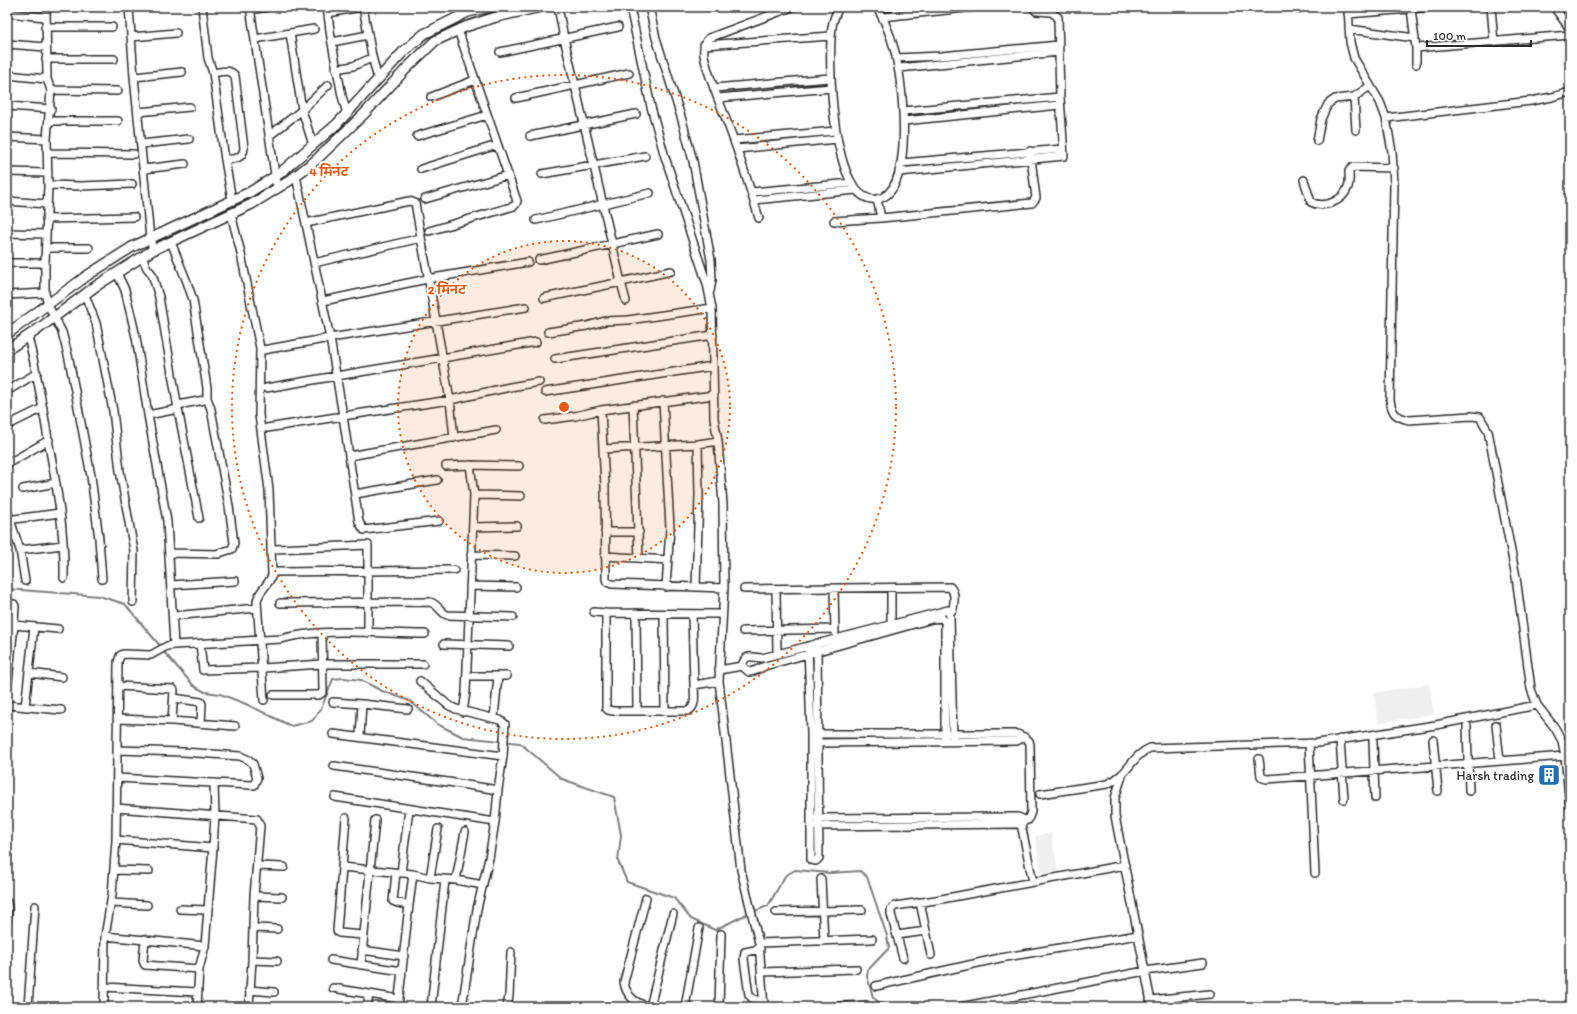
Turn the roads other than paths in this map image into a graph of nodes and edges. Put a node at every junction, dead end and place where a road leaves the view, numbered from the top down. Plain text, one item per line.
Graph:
1 (46, 7) edge
2 (129, 7) edge
3 (202, 7) edge
4 (266, 7) edge
5 (362, 7) edge
6 (490, 7) edge
7 (541, 7) edge
8 (558, 7) edge
9 (630, 7) edge
10 (649, 7) edge
11 (792, 7) edge
12 (839, 7) edge
13 (889, 7) edge
14 (975, 7) edge
15 (1033, 7) edge
16 (1434, 7) edge
17 (1492, 7) edge
18 (1554, 7) edge
19 (250, 8) edge
20 (877, 8) edge
21 (1411, 9) junction
22 (328, 10) edge
23 (1348, 10) edge
24 (7, 13) edge
25 (45, 17) junction
26 (882, 17) junction
27 (45, 27) junction
28 (112, 27) dead end
29 (618, 27) dead end
30 (1570, 28) edge
31 (314, 29) dead end
32 (1349, 29) junction
33 (458, 30) junction
34 (176, 33) dead end
35 (290, 33) junction
36 (368, 35) junction
37 (1570, 35) edge
38 (831, 36) junction
39 (131, 37) junction
40 (564, 38) junction
41 (1415, 38) junction
42 (255, 39) junction
43 (332, 42) junction
44 (1494, 42) junction
45 (7, 44) edge
46 (704, 45) junction
47 (46, 47) junction
48 (1416, 48) junction
49 (1059, 49) junction
50 (500, 52) dead end
51 (372, 58) junction
52 (896, 58) junction
53 (46, 59) junction
54 (114, 59) dead end
55 (1416, 64) dead end
56 (899, 68) junction
57 (336, 69) junction
58 (182, 72) dead end
59 (213, 73) junction
60 (629, 73) dead end
61 (7, 75) edge
62 (134, 77) junction
63 (830, 78) junction
64 (47, 79) junction
65 (378, 80) junction
66 (475, 80) junction
67 (328, 85) dead end
68 (575, 85) junction
69 (1370, 86) junction
70 (714, 88) junction
71 (831, 88) junction
72 (51, 90) junction
73 (118, 91) dead end
74 (1570, 92) edge
75 (431, 97) dead end
76 (1060, 97) junction
77 (1354, 97) junction
78 (516, 98) dead end
79 (718, 98) junction
80 (1060, 105) junction
81 (7, 106) edge
82 (190, 107) dead end
83 (51, 109) junction
84 (302, 110) junction
85 (903, 111) junction
86 (138, 112) junction
87 (347, 114) junction
88 (636, 114) dead end
89 (487, 115) junction
90 (1386, 118) junction
91 (50, 121) junction
92 (118, 121) dead end
93 (904, 121) junction
94 (584, 125) junction
95 (1356, 130) dead end
96 (835, 131) junction
97 (269, 136) junction
98 (417, 136) dead end
99 (530, 136) dead end
100 (7, 137) edge
101 (47, 139) junction
102 (189, 139) dead end
103 (734, 140) junction
104 (837, 140) junction
105 (1317, 141) dead end
106 (141, 144) junction
107 (313, 145) junction
108 (497, 145) junction
109 (737, 149) junction
110 (1030, 151) junction
111 (1063, 152) junction
112 (48, 153) junction
113 (134, 154) dead end
114 (645, 156) dead end
115 (1031, 159) junction
116 (225, 160) junction
117 (901, 163) junction
118 (185, 164) dead end
119 (593, 165) junction
120 (1394, 168) junction
121 (144, 169) junction
122 (421, 169) dead end
123 (7, 172) edge
124 (899, 172) junction
125 (48, 173) junction
126 (542, 174) dead end
127 (508, 175) junction
128 (275, 176) junction
129 (296, 176) junction
130 (1304, 180) dead end
131 (852, 183) junction
132 (132, 184) dead end
133 (48, 185) junction
134 (277, 188) junction
135 (856, 190) junction
136 (751, 192) junction
137 (650, 193) dead end
138 (425, 199) dead end
139 (877, 199) junction
140 (232, 200) junction
141 (754, 200) junction
142 (7, 201) edge
143 (47, 204) junction
144 (603, 204) junction
145 (231, 214) junction
146 (134, 217) dead end
147 (759, 218) dead end
148 (881, 218) junction
149 (46, 219) junction
150 (536, 220) dead end
151 (834, 221) dead end
152 (306, 223) junction
153 (429, 231) dead end
154 (7, 233) edge
155 (46, 234) junction
156 (658, 234) dead end
157 (150, 238) junction
158 (421, 238) junction
159 (171, 242) junction
160 (612, 244) junction
161 (46, 248) junction
162 (89, 248) dead end
163 (153, 250) junction
164 (142, 257) junction
165 (539, 260) dead end
166 (45, 262) junction
167 (528, 262) dead end
168 (7, 263) edge
169 (314, 263) junction
170 (671, 271) dead end
171 (118, 273) junction
172 (427, 279) junction
173 (621, 282) junction
174 (45, 293) junction
175 (7, 295) edge
176 (85, 295) junction
177 (710, 295) junction
178 (544, 298) dead end
179 (323, 301) junction
180 (626, 301) dead end
181 (48, 305) junction
182 (526, 307) dead end
183 (712, 308) junction
184 (54, 318) junction
185 (436, 321) junction
186 (548, 332) dead end
187 (7, 334) edge
188 (713, 336) junction
189 (28, 337) junction
190 (330, 338) junction
191 (536, 342) dead end
192 (7, 350) edge
193 (263, 350) dead end
194 (442, 359) junction
195 (555, 359) dead end
196 (714, 366) junction
197 (37, 373) junction
198 (337, 377) junction
199 (539, 382) dead end
200 (266, 388) dead end
201 (7, 391) edge
202 (545, 392) dead end
203 (714, 395) junction
204 (207, 398) junction
205 (450, 400) junction
206 (663, 401) junction
207 (633, 405) junction
208 (178, 407) junction
209 (43, 408) junction
210 (601, 410) junction
211 (148, 415) junction
212 (343, 416) junction
213 (545, 420) dead end
214 (10, 424) dead end
215 (267, 428) dead end
216 (496, 430) dead end
217 (454, 438) junction
218 (49, 440) junction
219 (718, 441) junction
220 (698, 444) junction
221 (665, 446) junction
222 (634, 448) junction
223 (603, 449) junction
224 (349, 456) junction
225 (7, 464) edge
226 (470, 465) junction
227 (446, 466) dead end
228 (519, 466) dead end
229 (437, 480) dead end
230 (56, 483) junction
231 (23, 489) dead end
232 (355, 494) junction
233 (474, 495) junction
234 (521, 496) dead end
235 (7, 510) edge
236 (60, 513) junction
237 (200, 518) dead end
238 (9, 520) edge
239 (439, 521) dead end
240 (517, 526) dead end
241 (473, 527) junction
242 (605, 532) junction
243 (639, 532) junction
244 (63, 545) junction
245 (275, 549) dead end
246 (20, 550) junction
247 (169, 553) junction
248 (216, 554) junction
249 (231, 554) dead end
250 (471, 555) junction
251 (515, 556) dead end
252 (605, 556) junction
253 (639, 558) junction
254 (668, 560) junction
255 (368, 570) junction
256 (454, 570) dead end
257 (277, 572) dead end
258 (64, 578) dead end
259 (102, 579) dead end
260 (25, 581) dead end
261 (235, 581) dead end
262 (171, 585) junction
263 (470, 586) junction
264 (516, 587) dead end
265 (666, 587) junction
266 (696, 587) junction
267 (724, 588) junction
268 (891, 588) junction
269 (744, 589) dead end
270 (776, 589) junction
271 (834, 589) junction
272 (7, 602) edge
273 (133, 602) dead end
274 (368, 602) junction
275 (280, 603) dead end
276 (257, 608) junction
277 (594, 612) dead end
278 (606, 613) junction
279 (636, 613) junction
280 (950, 613) junction
281 (664, 614) junction
282 (722, 614) junction
283 (692, 615) junction
284 (172, 616) junction
285 (469, 616) junction
286 (513, 617) dead end
287 (14, 625) junction
288 (34, 627) junction
289 (891, 627) junction
290 (58, 629) dead end
291 (834, 629) junction
292 (776, 630) junction
293 (743, 631) dead end
294 (322, 633) junction
295 (368, 633) junction
296 (425, 634) dead end
297 (260, 640) junction
298 (835, 642) junction
299 (200, 644) junction
300 (444, 644) dead end
301 (170, 645) junction
302 (468, 645) junction
303 (509, 646) dead end
304 (818, 647) junction
305 (809, 650) junction
306 (777, 654) junction
307 (322, 664) junction
308 (423, 664) dead end
309 (742, 666) junction
310 (263, 668) junction
311 (719, 670) junction
312 (29, 673) junction
313 (467, 676) junction
314 (498, 676) junction
315 (507, 676) dead end
316 (62, 677) dead end
317 (420, 681) dead end
318 (719, 681) junction
319 (694, 685) junction
320 (118, 686) junction
321 (7, 692) edge
322 (273, 696) dead end
323 (174, 698) junction
324 (264, 700) dead end
325 (333, 702) dead end
326 (362, 704) junction
327 (1537, 704) junction
328 (7, 705) edge
329 (25, 707) junction
330 (408, 709) dead end
331 (61, 710) dead end
332 (637, 711) junction
333 (664, 711) junction
334 (463, 712) junction
335 (494, 718) junction
336 (117, 719) junction
337 (172, 721) junction
338 (200, 723) junction
339 (1496, 724) dead end
340 (235, 726) dead end
341 (1467, 726) dead end
342 (333, 734) dead end
343 (814, 734) junction
344 (360, 736) junction
345 (945, 738) junction
346 (953, 738) junction
347 (1340, 740) junction
348 (1433, 740) dead end
349 (1373, 742) dead end
350 (815, 743) junction
351 (1309, 743) junction
352 (117, 750) junction
353 (503, 756) junction
354 (1565, 756) junction
355 (1259, 759) dead end
356 (1500, 761) junction
357 (1468, 763) junction
358 (334, 766) dead end
359 (1436, 766) junction
360 (1374, 771) junction
361 (1342, 773) junction
362 (1311, 775) junction
363 (1122, 776) junction
364 (117, 778) junction
365 (214, 783) junction
366 (498, 790) junction
367 (1469, 791) dead end
368 (1438, 792) dead end
369 (1040, 794) dead end
370 (335, 797) dead end
371 (1375, 798) dead end
372 (1344, 799) dead end
373 (1570, 807) edge
374 (116, 808) junction
375 (410, 809) junction
376 (215, 815) junction
377 (346, 818) dead end
378 (375, 820) dead end
379 (495, 822) junction
380 (1023, 822) junction
381 (438, 829) dead end
382 (465, 832) dead end
383 (116, 840) junction
384 (213, 848) junction
385 (1124, 865) junction
386 (257, 866) junction
387 (284, 867) dead end
388 (342, 867) junction
389 (114, 870) junction
390 (370, 870) junction
391 (149, 871) dead end
392 (398, 873) junction
393 (413, 874) junction
394 (1316, 874) dead end
395 (430, 878) junction
396 (821, 879) dead end
397 (445, 880) junction
398 (456, 880) junction
399 (1033, 882) junction
400 (483, 885) junction
401 (254, 896) junction
402 (282, 897) dead end
403 (646, 898) dead end
404 (7, 902) edge
405 (111, 902) junction
406 (920, 902) junction
407 (147, 905) dead end
408 (410, 905) junction
409 (35, 906) dead end
410 (180, 909) dead end
411 (207, 910) junction
412 (822, 910) junction
413 (862, 910) dead end
414 (776, 912) dead end
415 (673, 914) dead end
416 (7, 921) edge
417 (254, 928) junction
418 (278, 928) dead end
419 (699, 928) dead end
420 (926, 930) junction
421 (721, 934) dead end
422 (363, 935) junction
423 (897, 935) junction
424 (1138, 935) junction
425 (105, 936) junction
426 (145, 939) junction
427 (872, 939) dead end
428 (824, 941) junction
429 (205, 946) junction
430 (760, 946) junction
431 (362, 950) junction
432 (511, 952) dead end
433 (931, 955) dead end
434 (404, 956) junction
435 (903, 958) dead end
436 (252, 960) junction
437 (331, 960) dead end
438 (277, 961) dead end
439 (1203, 963) dead end
440 (361, 965) junction
441 (199, 969) junction
442 (856, 969) dead end
443 (402, 971) junction
444 (1145, 971) junction
445 (762, 972) junction
446 (876, 986) dead end
447 (104, 987) junction
448 (333, 988) dead end
449 (249, 990) junction
450 (197, 992) junction
451 (274, 992) dead end
452 (369, 994) junction
453 (1210, 994) dead end
454 (398, 1003) edge
455 (1151, 1003) edge
456 (764, 1004) edge
457 (866, 1005) dead end
458 (28, 1007) edge
459 (104, 1007) edge
460 (197, 1007) edge
461 (249, 1007) edge
462 (367, 1007) edge
463 (431, 1007) edge
464 (462, 1007) edge
465 (507, 1007) edge
466 (649, 1007) edge
467 (685, 1007) edge
468 (719, 1007) edge
469 (824, 1007) edge
470 (960, 1007) edge

1 - 25 street
2 - 39 street
3 - 59 street
4 - 19 street
5 - 22 street
5 - 36 street
6 - 65 main road
7 - 33 main road
8 - 40 street
9 - 177 street
10 - 177 street
11 - 46 street
12 - 38 street
13 - 20 street
14 - 26 street
15 - 49 street
16 - 21 street
17 - 44 street
18 - 30 street
19 - 42 street
20 - 26 street
21 - 23 street
21 - 41 street
22 - 43 street
23 - 32 street
24 - 25 street
25 - 27 street
26 - 52 street
27 - 28 street
27 - 47 street
29 - 40 street
31 - 35 street
32 - 41 street
32 - 69 street
33 - 66 street
33 - 129 main road
34 - 39 street
35 - 42 street
35 - 84 street
36 - 43 street
36 - 51 street
37 - 44 street
38 - 46 street
38 - 63 street
39 - 62 street
40 - 50 street
40 - 68 street
41 - 48 street
42 - 97 street
43 - 57 street
44 - 48 street
45 - 47 street
46 - 70 street
47 - 53 street
48 - 55 street
49 - 52 street
49 - 56 street
49 - 76 street
51 - 57 street
51 - 65 street
52 - 56 street
53 - 54 street
53 - 64 street
56 - 85 street
57 - 87 street
58 - 62 street
59 - 116 street
59 - 116 street
60 - 68 street
61 - 64 street
62 - 86 street
63 - 70 street
63 - 71 street
64 - 72 street
65 - 87 main road
66 - 75 street
66 - 89 street
67 - 84 street
68 - 78 street
68 - 94 street
69 - 77 street
69 - 90 street
70 - 79 street
71 - 79 street
71 - 96 street
72 - 73 street
72 - 83 street
74 - 90 street
76 - 80 street
76 - 85 street
77 - 95 street
77 - 105 street
79 - 103 street
80 - 93 street
80 - 111 street
81 - 83 street
82 - 86 street
83 - 91 street
84 - 97 street
84 - 107 street
85 - 93 street
86 - 106 street
87 - 107 main road
88 - 94 street
89 - 98 street
89 - 108 street
90 - 120 street
91 - 92 street
91 - 101 street
93 - 117 street
94 - 99 street
94 - 119 street
96 - 103 street
96 - 104 street
97 - 128 street
100 - 101 street
101 - 112 street
102 - 106 street
103 - 109 street
104 - 109 street
104 - 131 street
106 - 121 street
107 - 128 main road
108 - 122 street
108 - 127 street
109 - 136 street
110 - 111 street
110 - 115 street
110 - 117 street
111 - 115 street
112 - 113 street
112 - 125 street
114 - 119 street
115 - 124 street
115 - 148 street
116 - 140 street
117 - 124 street
118 - 121 street
119 - 126 street
119 - 144 street
120 - 130 street
120 - 327 street
121 - 157 street
123 - 125 street
124 - 139 street
125 - 133 street
127 - 138 street
127 - 153 street
128 - 134 street
128 - 140 main road
129 - 134 main road
129 - 152 street
131 - 135 street
131 - 136 street
132 - 133 street
133 - 143 street
134 - 145 main road
135 - 139 street
135 - 141 street
136 - 141 street
137 - 144 street
139 - 148 street
140 - 157 main road
141 - 147 street
142 - 143 street
143 - 149 street
144 - 150 street
144 - 160 street
145 - 159 main road
145 - 276 street
146 - 149 street
148 - 151 street
149 - 155 street
152 - 158 street
152 - 169 street
154 - 155 street
155 - 161 street
156 - 160 street
157 - 163 street
157 - 181 main road
158 - 169 street
158 - 172 street
159 - 163 main road
159 - 204 street
160 - 165 street
160 - 173 street
161 - 162 street
161 - 166 street
163 - 164 main road
164 - 171 main road
164 - 208 street
166 - 168 street
166 - 174 street
167 - 172 street
169 - 179 street
170 - 173 street
171 - 176 main road
171 - 211 street
172 - 179 street
172 - 185 street
173 - 178 street
173 - 180 street
174 - 175 street
174 - 181 street
176 - 184 main road
176 - 273 street
177 - 183 street
179 - 190 street
181 - 184 street
181 - 187 main road
182 - 185 street
183 - 186 street
183 - 188 street
184 - 189 main road
184 - 259 street
185 - 190 street
185 - 194 street
188 - 195 street
188 - 196 street
189 - 192 main road
189 - 197 street
190 - 193 street
190 - 198 street
191 - 194 street
194 - 198 street
194 - 205 street
196 - 202 street
196 - 203 street
197 - 201 street
197 - 209 street
198 - 200 street
198 - 212 street
199 - 205 street
203 - 206 street
203 - 219 street
204 - 208 street
204 - 248 street
205 - 212 street
205 - 217 street
206 - 207 street
206 - 221 street
207 - 210 street
207 - 222 street
208 - 211 street
208 - 237 street
209 - 214 street
209 - 218 street
210 - 213 street
210 - 223 street
211 - 247 street
212 - 215 street
212 - 224 street
216 - 217 street
217 - 224 street
218 - 225 street
218 - 230 street
219 - 220 street
219 - 267 street
220 - 221 street
220 - 266 street
221 - 222 street
221 - 254 street
222 - 223 street
222 - 243 street
223 - 242 street
224 - 232 street
226 - 227 street
226 - 228 street
226 - 233 street
229 - 232 street
230 - 231 street
230 - 236 street
232 - 239 street
233 - 234 street
233 - 241 street
235 - 238 street
236 - 238 street
236 - 244 street
238 - 246 street
240 - 241 street
241 - 250 street
242 - 243 street
242 - 252 street
243 - 253 street
244 - 246 street
244 - 258 street
245 - 255 street
246 - 260 street
247 - 248 street
247 - 262 street
248 - 249 street
250 - 251 street
250 - 263 street
252 - 253 street
252 - 265 street
253 - 254 street
254 - 265 street
255 - 256 street
255 - 257 street
255 - 274 street
261 - 262 street
262 - 284 street
263 - 264 street
263 - 285 street
265 - 266 street
266 - 267 street
267 - 282 street
268 - 271 street
268 - 280 street
268 - 289 street
269 - 270 street
270 - 271 street
270 - 292 street
271 - 291 street
272 - 287 street
274 - 275 street
274 - 285 street
274 - 295 street
276 - 284 street
276 - 297 street
277 - 278 street
278 - 279 street
278 - 332 street
279 - 281 street
279 - 332 street
280 - 289 street
280 - 346 street
281 - 283 street
281 - 333 street
282 - 283 street
282 - 311 street
283 - 319 street
284 - 301 street
285 - 286 street
285 - 302 street
287 - 288 street
287 - 321 street
288 - 290 street
288 - 312 street
289 - 298 street
289 - 345 street
291 - 292 street
291 - 298 street
292 - 293 street
292 - 306 street
294 - 295 street
294 - 297 street
294 - 307 street
295 - 296 street
297 - 299 street
297 - 310 street
298 - 304 street
299 - 301 street
299 - 310 street
300 - 302 street
301 - 320 street
302 - 303 street
302 - 313 street
304 - 305 street
304 - 343 street
305 - 306 street
305 - 309 street
305 - 343 street
306 - 309 street
307 - 308 street
307 - 310 street
307 - 322 street
309 - 311 street
310 - 324 street
311 - 318 street
312 - 316 street
312 - 329 street
313 - 314 street
313 - 334 street
314 - 315 street
314 - 335 street
317 - 334 street
318 - 319 street
318 - 430 street
319 - 333 street
320 - 323 street
320 - 336 street
323 - 337 street
323 - 338 street
325 - 326 street
326 - 330 street
326 - 344 street
327 - 347 street
327 - 354 street
328 - 329 street
329 - 331 street
332 - 333 street
334 - 335 street
335 - 353 street
336 - 337 street
336 - 352 street
337 - 338 street
338 - 340 street
339 - 356 street
341 - 357 street
342 - 344 street
343 - 345 street
343 - 350 street
344 - 353 street
345 - 346 street
345 - 350 street
346 - 380 street
347 - 351 street
347 - 361 street
348 - 359 street
349 - 360 street
350 - 380 street
351 - 362 street
351 - 363 street
352 - 364 street
352 - 365 street
353 - 366 street
354 - 356 street
354 - 373 street
355 - 362 street
356 - 357 street
357 - 359 street
357 - 367 street
358 - 366 street
359 - 360 street
359 - 368 street
360 - 361 street
360 - 371 street
361 - 362 street
361 - 372 street
362 - 394 street
363 - 369 street
363 - 385 street
364 - 365 street
364 - 374 street
365 - 376 street
366 - 379 street
370 - 375 street
374 - 376 street
374 - 383 street
375 - 379 street
375 - 392 street
376 - 384 street
376 - 386 street
377 - 388 street
378 - 390 street
379 - 400 street
380 - 399 street
381 - 395 street
382 - 398 street
383 - 384 street
383 - 389 street
384 - 411 street
385 - 399 street
385 - 424 street
386 - 387 street
386 - 401 street
388 - 390 street
388 - 422 street
389 - 391 street
389 - 405 street
390 - 392 street
390 - 422 street
392 - 393 street
392 - 408 street
393 - 395 street
393 - 408 street
395 - 397 street
396 - 412 street
397 - 398 street
397 - 463 street
398 - 400 street
399 - 406 street
400 - 464 street
401 - 402 street
401 - 417 street
403 - 466 street
404 - 416 street
405 - 407 street
405 - 425 street
406 - 420 street
406 - 423 street
408 - 434 street
409 - 458 street
410 - 411 street
411 - 429 street
412 - 413 street
412 - 414 street
412 - 428 street
415 - 466 street
417 - 418 street
417 - 436 street
419 - 467 street
420 - 423 street
420 - 433 street
421 - 468 street
422 - 431 street
423 - 435 street
424 - 444 street
424 - 446 street
425 - 426 street
425 - 447 street
426 - 429 street
426 - 441 street
427 - 428 street
428 - 430 street
429 - 441 street
430 - 445 street
430 - 456 street
431 - 434 street
431 - 440 street
432 - 465 street
434 - 443 street
436 - 438 street
436 - 449 street
437 - 440 street
439 - 444 street
440 - 443 street
441 - 450 street
442 - 445 street
443 - 454 street
444 - 455 street
444 - 470 street
445 - 456 street
447 - 450 street
447 - 459 street
448 - 452 street
449 - 451 street
449 - 461 street
450 - 460 street
452 - 454 street
452 - 462 street
453 - 455 street
457 - 469 street

